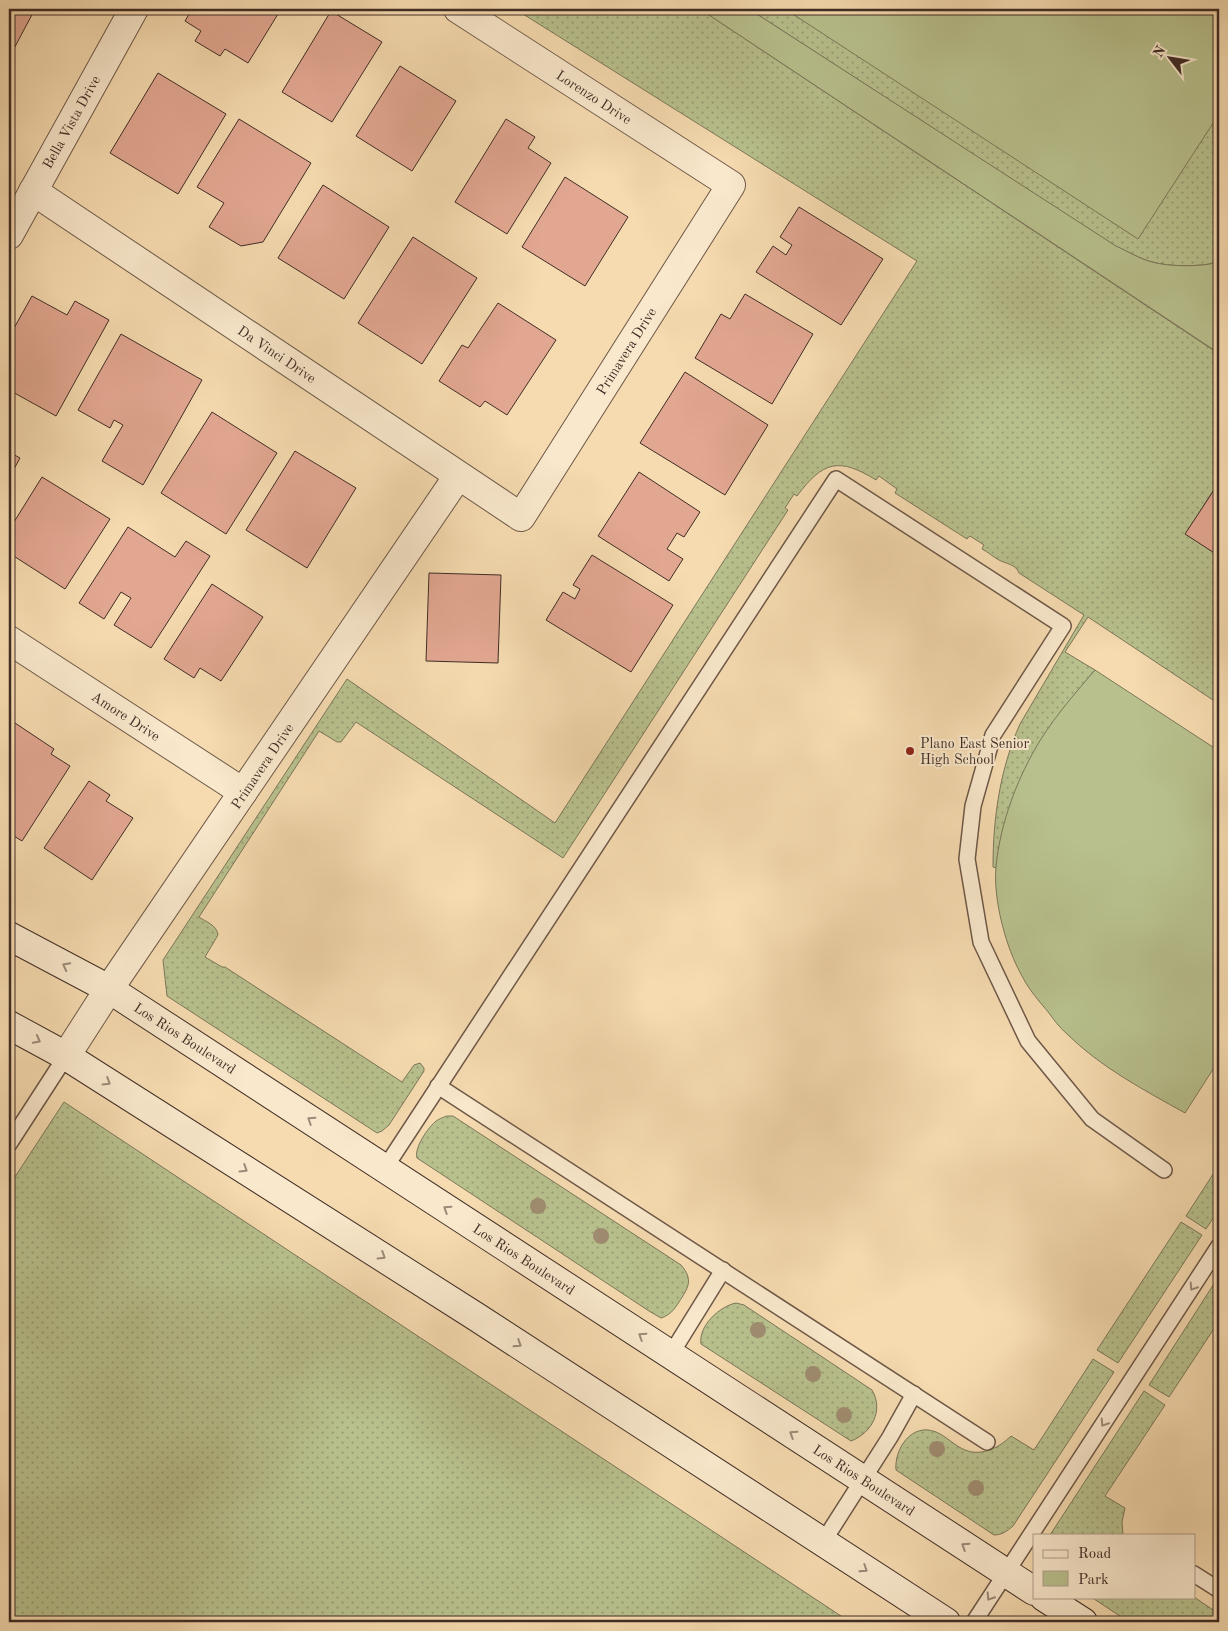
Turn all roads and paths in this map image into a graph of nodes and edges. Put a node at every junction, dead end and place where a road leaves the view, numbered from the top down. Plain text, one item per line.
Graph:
1 (134, 9) edge
2 (458, 9) edge
3 (732, 186) joint
4 (32, 191) junction
5 (9, 235) edge
6 (458, 476) junction
7 (521, 517) joint
8 (9, 640) edge
9 (243, 792) junction
10 (9, 936) edge
11 (109, 989) junction
12 (9, 1025) edge
13 (66, 1056) junction
14 (438, 1086) junction
15 (9, 1144) edge
16 (385, 1168) junction
17 (1164, 1170) dead end
18 (1219, 1246) edge
19 (723, 1270) junction
20 (670, 1354) junction
21 (914, 1394) junction
22 (987, 1442) dead end
23 (863, 1480) junction
24 (823, 1542) junction
25 (1006, 1573) junction
26 (1196, 1575) edge
27 (1033, 1590) edge
28 (1219, 1590) edge
29 (1046, 1598) edge
30 (946, 1622) edge
31 (974, 1622) edge
32 (1083, 1622) edge

1 - 4 street, Bella Vista Drive
2 - 3 street, Lorenzo Drive
3 - 7 street, Primavera Drive
4 - 5 street, Bella Vista Drive
4 - 6 street, Da Vinci Drive
6 - 7 street, Da Vinci Drive
6 - 9 street, Primavera Drive
8 - 9 street, Amore Drive
9 - 11 street, Primavera Drive
11 -> 10 street, Los Rios Boulevard
11 - 13 street, Primavera Drive
16 -> 11 street, Los Rios Boulevard
12 -> 13 street
13 - 15 lane
13 -> 24 street
14 - 16 lane
14 - 17 lane
14 - 19 lane
20 -> 16 street, Los Rios Boulevard
18 -> 25 lane
19 - 20 lane
19 - 21 lane
23 -> 20 street, Los Rios Boulevard
21 - 22 lane
21 - 23 lane
23 - 24 lane
25 -> 23 street, Los Rios Boulevard
24 -> 30 street
25 - 27 street, Los Rios Boulevard
25 -> 31 lane
26 - 28 lane
29 - 32 street

